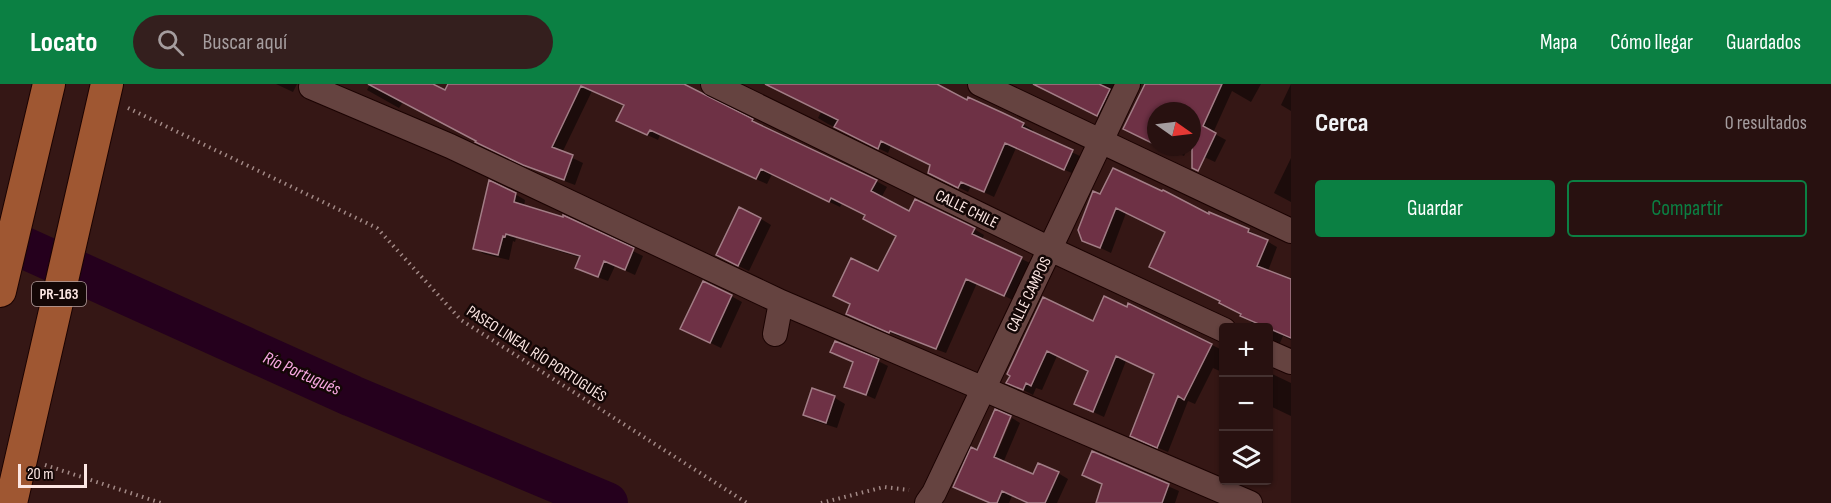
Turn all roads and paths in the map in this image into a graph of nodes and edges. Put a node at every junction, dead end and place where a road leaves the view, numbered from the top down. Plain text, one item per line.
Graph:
1 (49, 84) edge
2 (313, 84) edge
3 (713, 84) edge
4 (980, 84) edge
5 (1128, 84) edge
6 (106, 91) edge
7 (1101, 142) junction
8 (1291, 231) edge
9 (1050, 249) junction
10 (0, 291) edge
11 (781, 302) junction
12 (1219, 328) edge
13 (776, 334) dead end
14 (1273, 353) edge
15 (1291, 362) edge
16 (983, 387) junction
17 (21, 458) junction
18 (938, 500) edge
19 (11, 503) edge
20 (161, 503) edge
21 (747, 503) edge
22 (821, 503) edge
23 (1250, 503) edge

1 - 10 main road
2 - 11 street
3 - 9 street, CALLE CHILE
4 - 7 street
5 - 7 street, CALLE CAMPOS
6 - 17 main road, PR-163
6 - 21 path, PASEO LINEAL RÍO PORTUGUÉS
7 - 8 street
7 - 9 street, CALLE CAMPOS
9 - 12 street, CALLE CHILE
9 - 16 street, CALLE CAMPOS
11 - 13 street
11 - 16 street
14 - 15 street
16 - 18 street, CALLE CAMPOS
16 - 23 street
17 - 19 main road, PR-163
17 - 20 path
18 - 22 path

